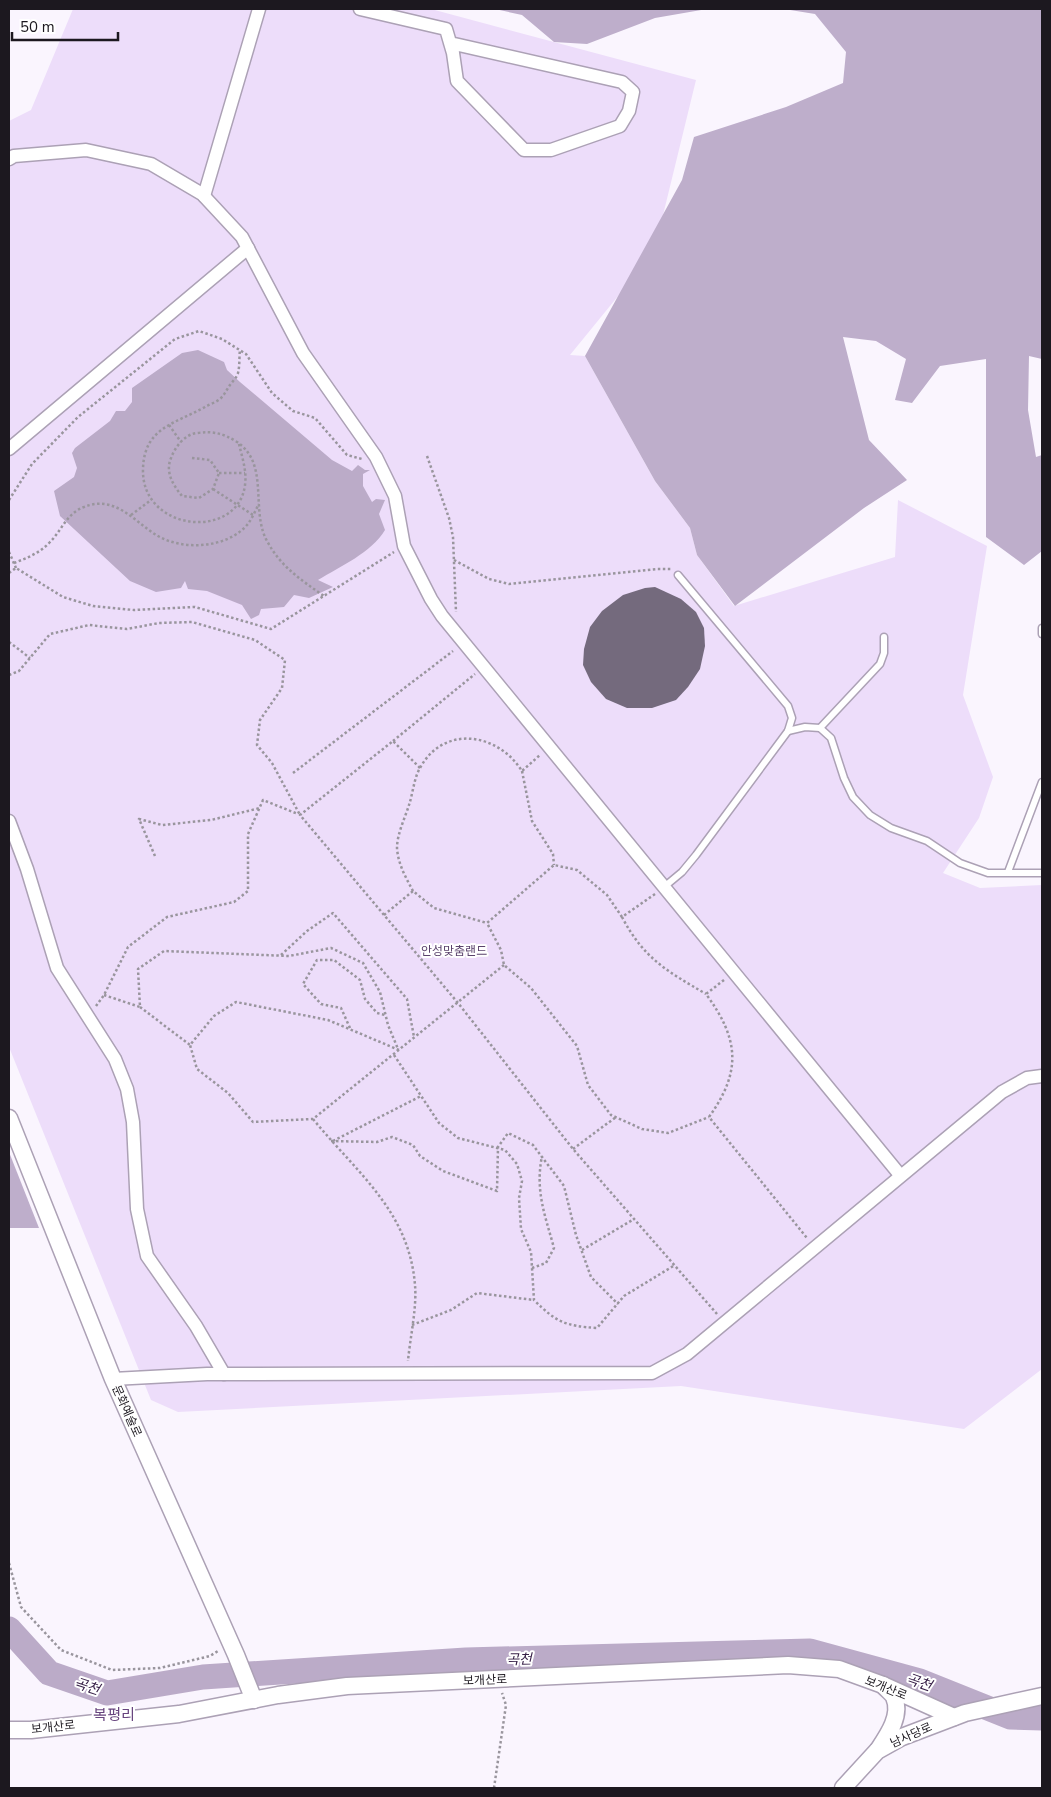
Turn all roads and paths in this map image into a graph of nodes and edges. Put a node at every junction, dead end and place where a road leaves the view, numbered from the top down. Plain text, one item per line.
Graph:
1 (259, 9) edge
2 (360, 9) edge
3 (450, 43) junction
4 (9, 159) edge
5 (204, 196) junction
6 (248, 248) junction
7 (240, 350) junction
8 (169, 424) junction
9 (181, 442) junction
10 (239, 444) junction
11 (9, 449) edge
12 (427, 456) dead end
13 (192, 458) dead end
14 (378, 461) junction
15 (219, 473) junction
16 (245, 473) junction
17 (213, 489) junction
18 (9, 500) edge
19 (151, 500) junction
20 (259, 504) junction
21 (131, 515) junction
22 (253, 515) junction
23 (404, 546) junction
24 (9, 552) edge
25 (454, 560) junction
26 (14, 563) junction
27 (16, 568) junction
28 (9, 573) edge
29 (678, 575) joint
30 (324, 596) junction
31 (456, 615) dead end
32 (1042, 628) edge
33 (1042, 634) edge
34 (884, 637) dead end
35 (9, 642) edge
36 (464, 642) junction
37 (30, 658) junction
38 (484, 666) junction
39 (9, 675) edge
40 (820, 728) junction
41 (788, 731) junction
42 (392, 741) junction
43 (549, 746) junction
44 (420, 768) junction
45 (522, 771) junction
46 (293, 773) dead end
47 (1042, 782) edge
48 (260, 808) junction
49 (300, 814) junction
50 (9, 821) edge
51 (155, 856) dead end
52 (554, 865) junction
53 (1008, 872) junction
54 (1042, 873) edge
55 (664, 887) junction
56 (413, 891) junction
57 (384, 915) junction
58 (622, 917) junction
59 (487, 923) junction
60 (281, 955) junction
61 (504, 965) junction
62 (734, 972) junction
63 (706, 994) junction
64 (104, 995) junction
65 (458, 1004) junction
66 (140, 1007) junction
67 (385, 1014) junction
68 (88, 1015) junction
69 (351, 1030) junction
70 (414, 1037) junction
71 (190, 1045) junction
72 (398, 1050) junction
73 (394, 1054) junction
74 (1042, 1076) edge
75 (421, 1096) junction
76 (616, 1117) junction
77 (709, 1117) junction
78 (9, 1118) edge
79 (313, 1119) junction
80 (331, 1141) junction
81 (498, 1148) junction
82 (574, 1149) junction
83 (542, 1156) junction
84 (900, 1175) junction
85 (634, 1219) junction
86 (815, 1247) junction
87 (582, 1250) junction
88 (675, 1265) junction
89 (532, 1268) junction
90 (534, 1300) junction
91 (618, 1304) junction
92 (724, 1322) junction
93 (412, 1325) junction
94 (406, 1373) junction
95 (224, 1374) junction
96 (113, 1379) junction
97 (9, 1563) edge
98 (234, 1649) junction
99 (498, 1680) junction
100 (883, 1685) junction
101 (1042, 1696) edge
102 (254, 1700) junction
103 (960, 1715) junction
104 (9, 1730) edge
105 (877, 1751) junction
106 (494, 1788) edge
107 (843, 1788) edge

1 - 5 street
2 - 3 street
3 - 3 street
4 - 5 street
5 - 6 street
6 - 11 street
6 - 14 street
7 - 8 path
7 - 14 path
7 - 18 path
8 - 9 path
8 - 19 path
9 - 10 path
9 - 17 path
10 - 16 path
10 - 20 path
12 - 25 path
13 - 15 path
14 - 23 street
15 - 16 path
15 - 17 path
16 - 19 path
17 - 22 path
19 - 21 path
20 - 22 path
20 - 30 path
21 - 22 path
21 - 26 path
23 - 30 path
23 - 36 street
24 - 26 path
25 - 29 path
25 - 31 path
26 - 27 path
27 - 28 path
27 - 30 path
29 - 41 lane
32 - 33 lane
34 - 40 lane
35 - 37 path
36 - 38 street
36 - 46 path
37 - 39 path
37 - 49 path
38 - 42 path
38 - 43 street
40 - 41 lane
40 - 53 lane
41 - 55 lane
42 - 44 path
42 - 49 path
43 - 45 path
43 - 55 street
44 - 45 path
44 - 56 path
45 - 52 path
47 - 53 lane
48 - 49 path
48 - 51 path
48 - 64 path
49 - 57 path
50 - 68 street
52 - 58 path
52 - 59 path
53 - 54 lane
55 - 58 path
55 - 62 street
56 - 57 path
56 - 59 path
57 - 65 path
58 - 63 path
59 - 61 path
60 - 66 path
60 - 67 path
60 - 70 path
61 - 65 path
61 - 76 path
62 - 63 path
62 - 84 street
63 - 77 path
64 - 66 path
64 - 68 path
65 - 70 path
65 - 82 path
66 - 71 path
67 - 69 path
67 - 72 path
68 - 95 street
69 - 71 path
69 - 72 path
70 - 72 path
71 - 79 path
72 - 73 path
73 - 75 path
73 - 79 path
74 - 84 street
75 - 80 path
75 - 81 path
76 - 77 path
76 - 82 path
77 - 86 path
78 - 96 street, 문화예술로
79 - 80 path
80 - 81 path
80 - 93 path
81 - 83 path
81 - 89 path
82 - 85 path
83 - 87 path
83 - 89 path
84 - 86 street
85 - 87 path
85 - 88 path
86 - 92 street
87 - 91 path
88 - 91 path
88 - 92 path
89 - 90 path
90 - 91 path
90 - 93 path
92 - 94 street
93 - 94 path
94 - 95 street
95 - 96 street
96 - 98 street, 문화예술로
97 - 98 path
98 - 102 street, 문화예술로
99 - 100 street, 보개산로
99 - 102 street, 보개산로
99 - 106 path
100 - 103 street, 보개산로
100 - 105 street
101 - 103 street, 남사당로
102 - 104 street, 보개산로
103 - 105 street, 남사당로
105 - 107 street, 남사당로

